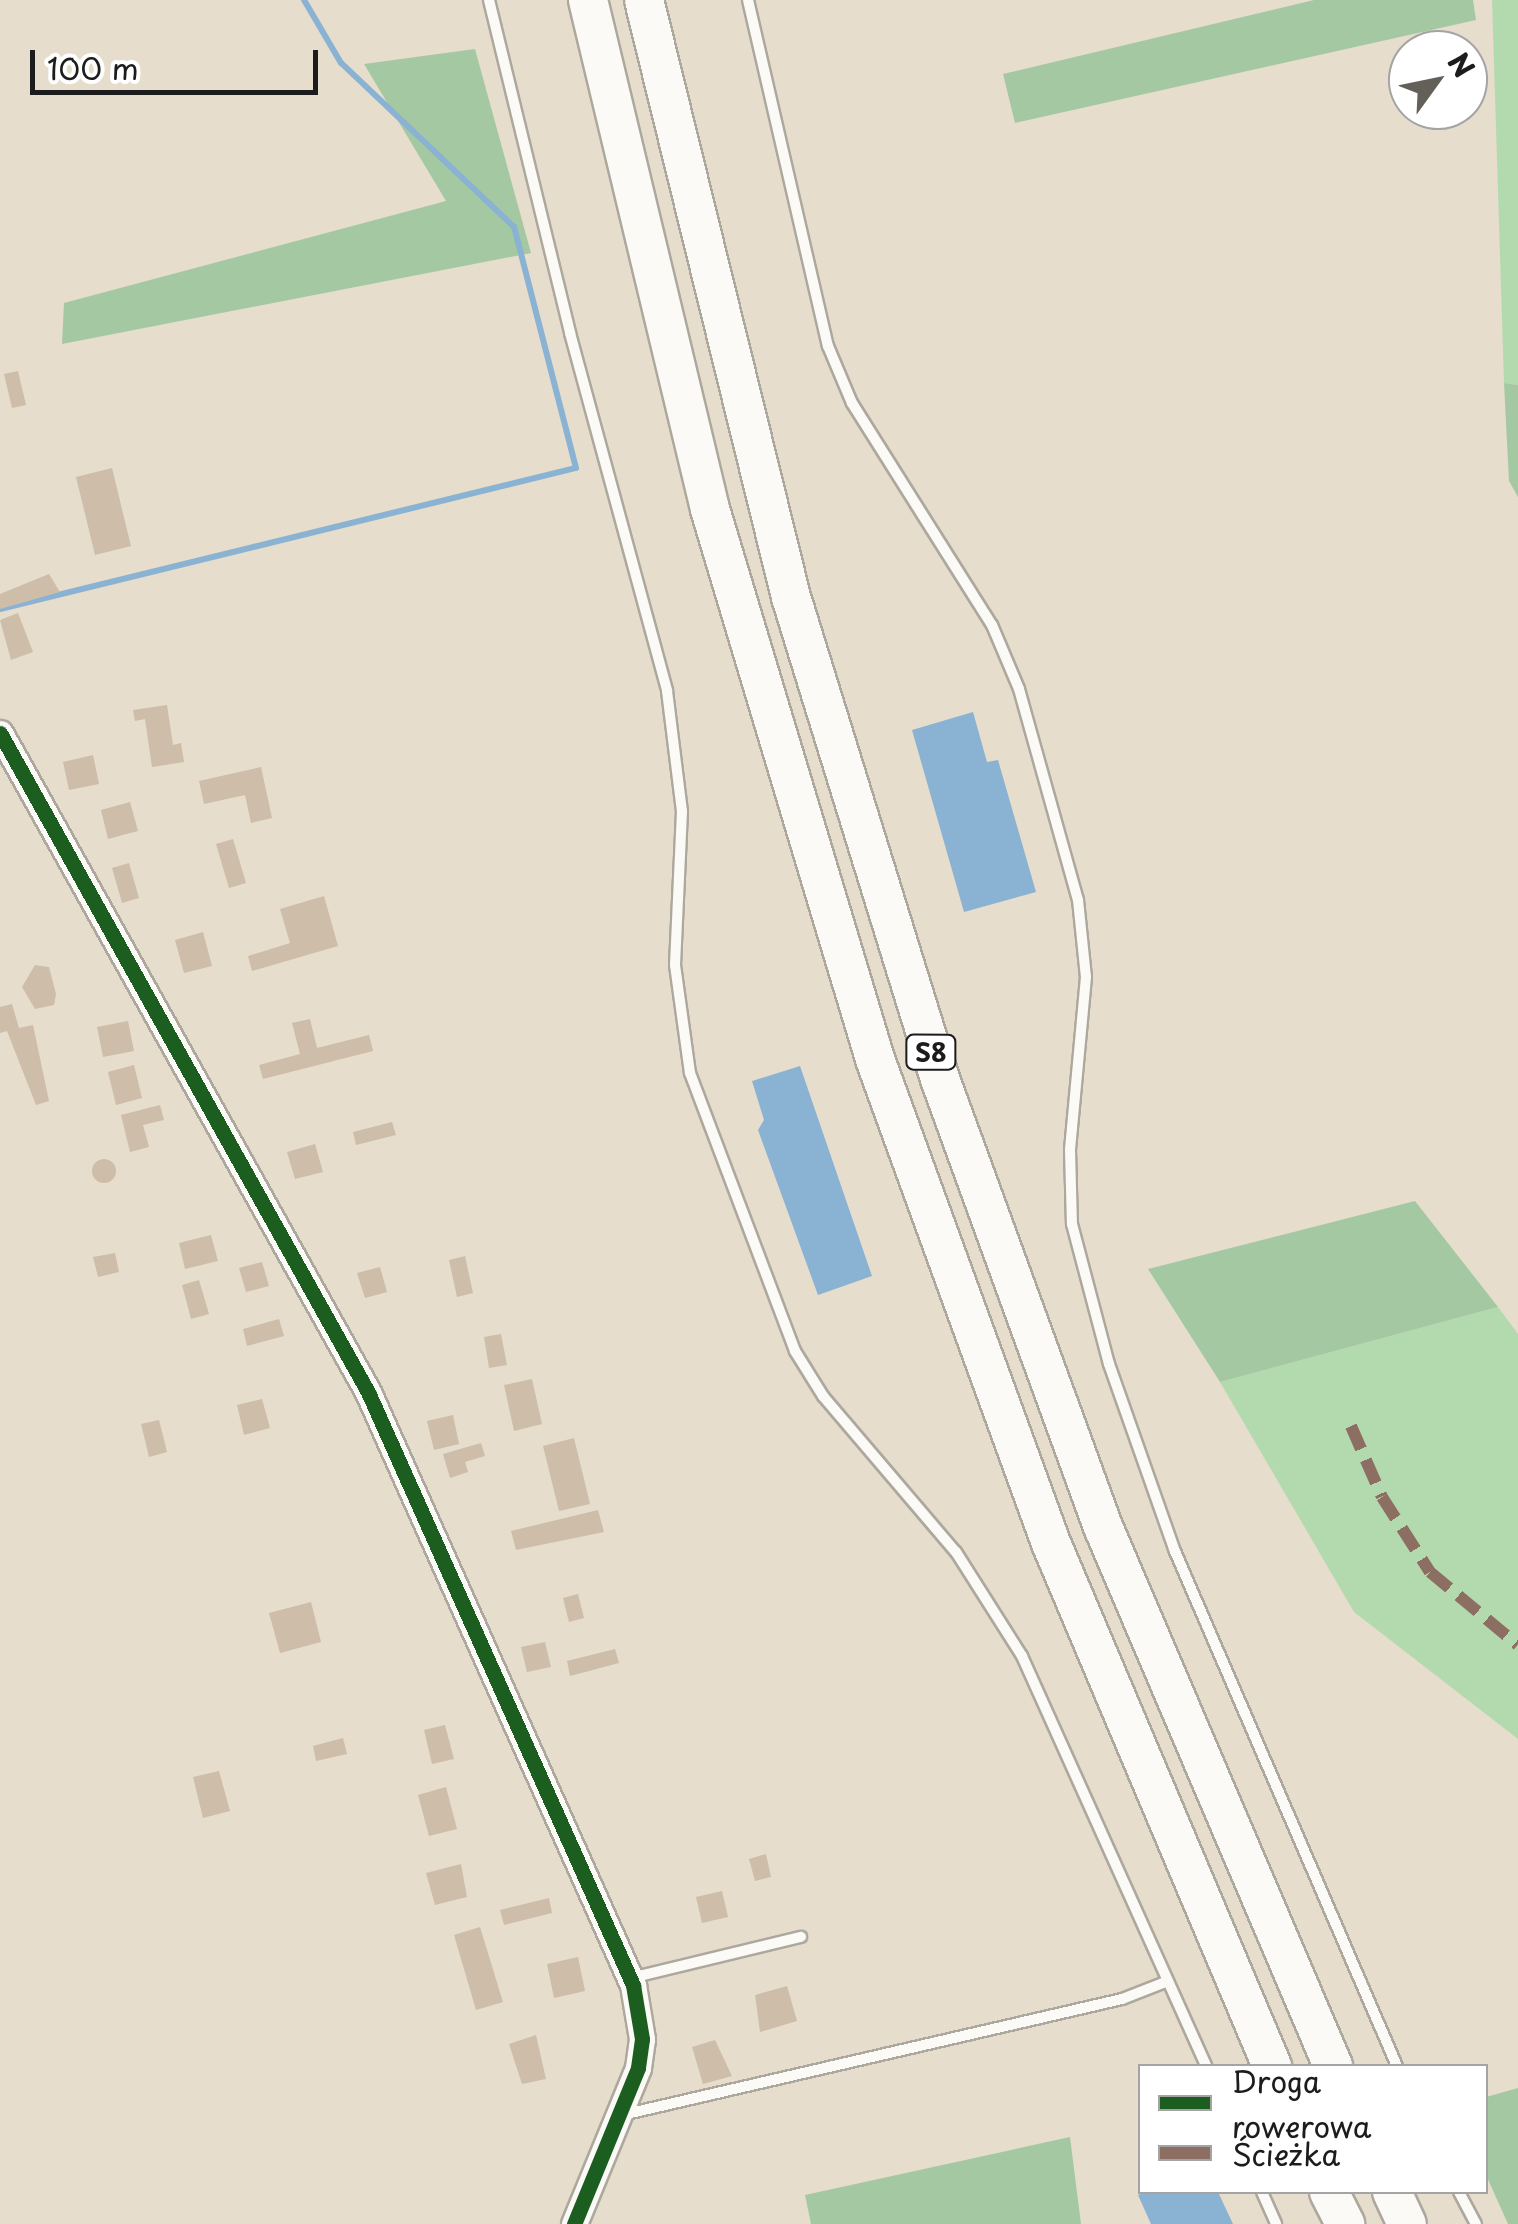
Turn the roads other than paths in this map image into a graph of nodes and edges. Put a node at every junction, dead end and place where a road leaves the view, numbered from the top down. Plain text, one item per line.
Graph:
1 (490, 0) edge
2 (588, 0) edge
3 (644, 0) edge
4 (748, 0) edge
5 (0, 733) edge
6 (800, 1937) dead end
7 (631, 1978) junction
8 (1168, 1981) junction
9 (1205, 2064) edge
10 (1271, 2064) edge
11 (1332, 2064) edge
12 (1396, 2064) edge
13 (622, 2115) junction
14 (1263, 2194) edge
15 (1330, 2194) edge
16 (1393, 2194) edge
17 (1460, 2194) edge
18 (574, 2224) edge
19 (1276, 2224) edge
20 (1344, 2224) edge
21 (1407, 2224) edge
22 (1476, 2224) edge

1 - 8 lane
2 - 10 highway, S8
3 - 11 highway, S8
4 - 12 lane
5 - 7 street
6 - 7 lane
7 - 13 street
8 - 9 lane
8 - 13 lane
13 - 18 street
14 - 19 lane
15 - 20 highway
16 - 21 highway
17 - 22 lane

